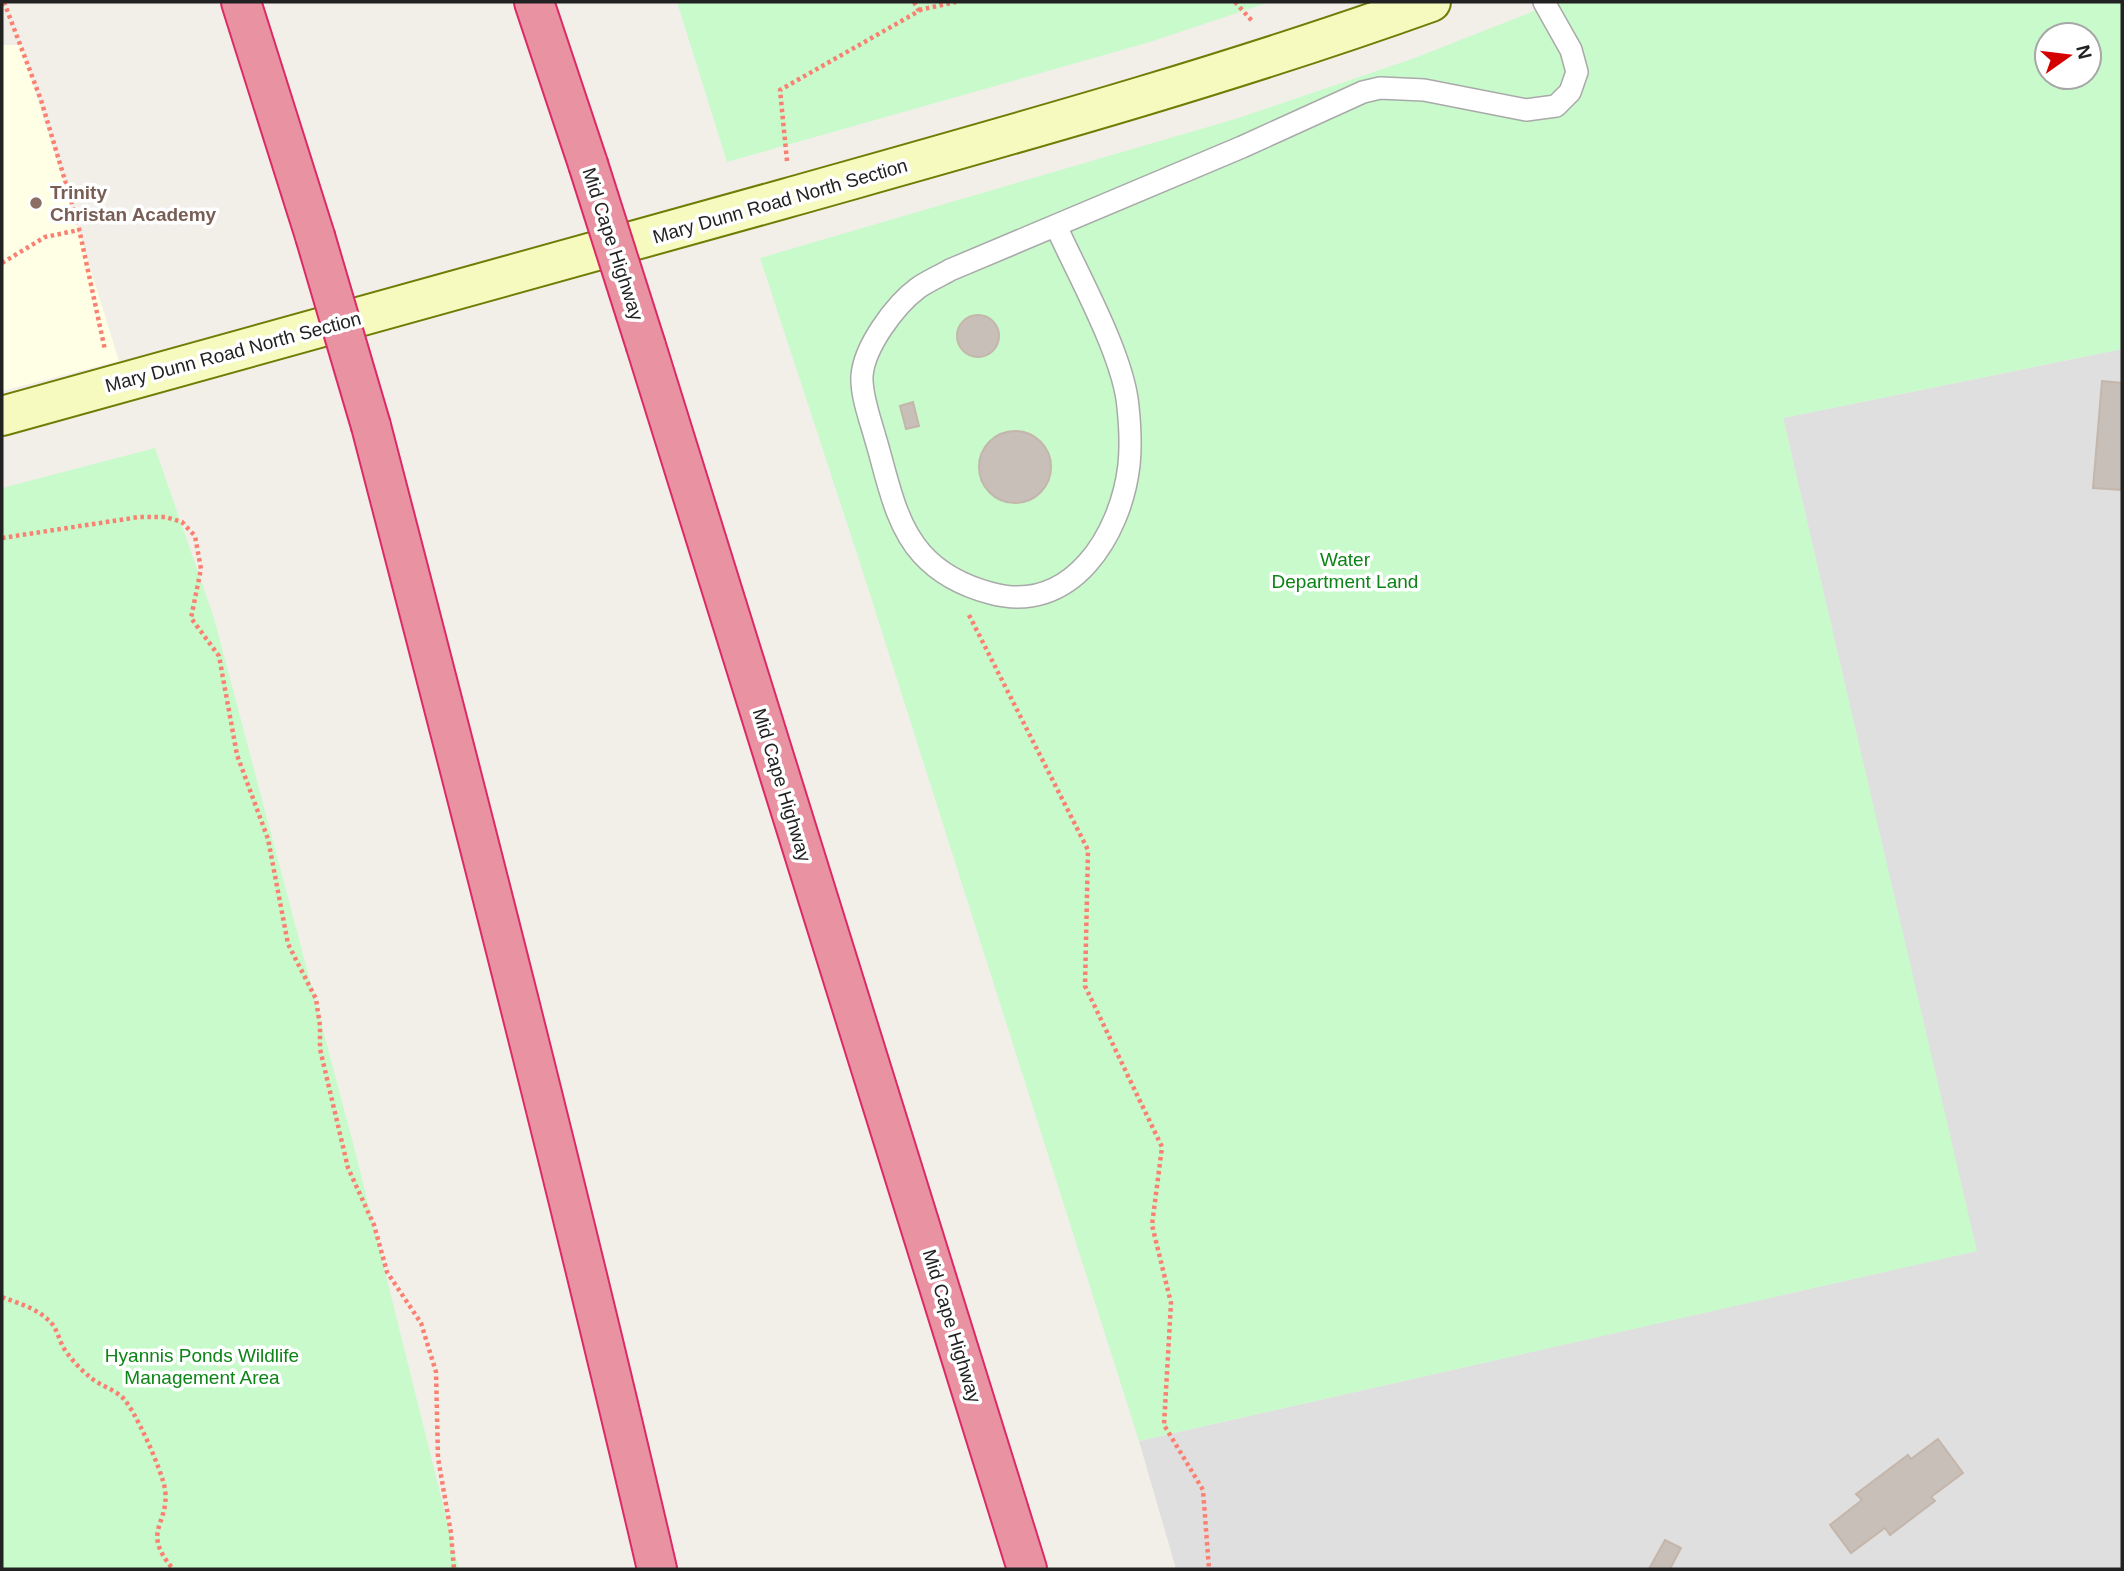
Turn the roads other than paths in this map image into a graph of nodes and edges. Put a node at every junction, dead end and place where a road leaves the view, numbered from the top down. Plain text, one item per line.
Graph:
1 (241, 2) edge
2 (534, 2) edge
3 (1431, 2) edge
4 (1544, 2) edge
5 (1056, 226) junction
6 (2, 416) edge
7 (657, 1569) edge
8 (1027, 1569) edge

1 - 7 highway, bridge
2 - 8 highway, Mid Cape Highway, bridge
3 - 6 street, Mary Dunn Road North Section
4 - 5 lane
5 - 5 lane

